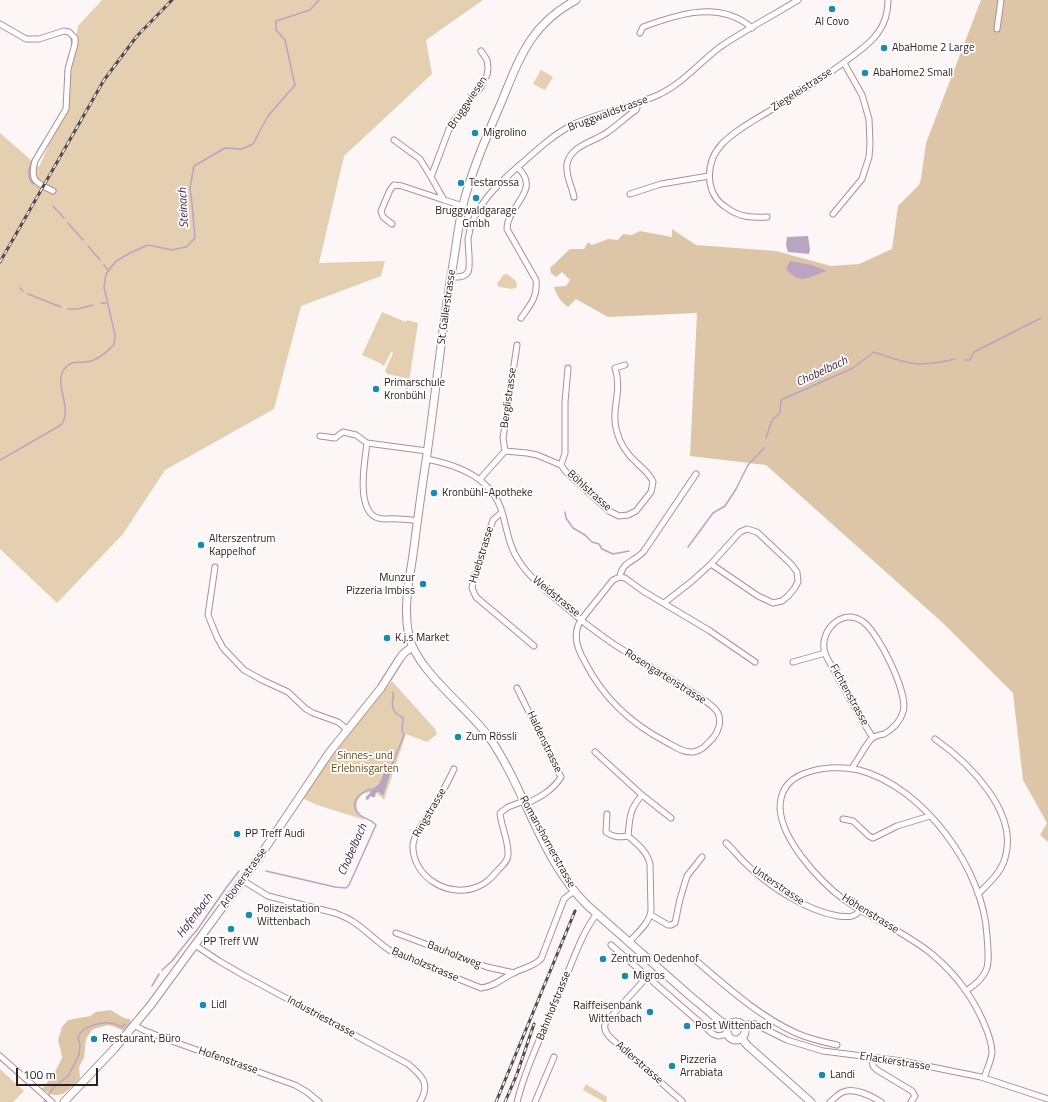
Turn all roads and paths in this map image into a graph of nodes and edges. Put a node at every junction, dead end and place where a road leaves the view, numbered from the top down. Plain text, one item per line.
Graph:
1 (576, 0) edge
2 (798, 0) edge
3 (888, 0) edge
4 (1002, 0) edge
5 (0, 24) edge
6 (752, 28) junction
7 (998, 29) dead end
8 (640, 33) dead end
9 (481, 51) dead end
10 (844, 63) junction
11 (636, 103) junction
12 (394, 140) dead end
13 (517, 167) junction
14 (709, 176) junction
15 (431, 177) junction
16 (53, 191) dead end
17 (630, 194) dead end
18 (574, 197) dead end
19 (444, 200) junction
20 (463, 206) junction
21 (833, 214) dead end
22 (767, 218) dead end
23 (392, 224) dead end
24 (451, 277) junction
25 (521, 318) dead end
26 (517, 345) dead end
27 (625, 365) dead end
28 (568, 368) dead end
29 (320, 436) dead end
30 (367, 443) junction
31 (505, 451) junction
32 (427, 455) junction
33 (561, 465) junction
34 (696, 474) dead end
35 (480, 480) junction
36 (502, 512) junction
37 (418, 521) junction
38 (711, 564) junction
39 (215, 567) dead end
40 (620, 577) junction
41 (664, 603) junction
42 (581, 620) junction
43 (534, 646) dead end
44 (412, 647) junction
45 (825, 653) junction
46 (755, 662) dead end
47 (793, 662) dead end
48 (517, 688) dead end
49 (348, 730) junction
50 (873, 738) junction
51 (935, 739) dead end
52 (595, 752) dead end
53 (852, 768) junction
54 (454, 769) dead end
55 (642, 795) junction
56 (525, 803) junction
57 (607, 814) dead end
58 (930, 816) junction
59 (671, 818) dead end
60 (843, 819) dead end
61 (628, 836) junction
62 (726, 842) dead end
63 (702, 857) dead end
64 (242, 880) junction
65 (574, 891) junction
66 (978, 894) junction
67 (860, 910) junction
68 (597, 914) junction
69 (651, 915) junction
70 (396, 933) dead end
71 (628, 942) junction
72 (195, 945) junction
73 (611, 945) dead end
74 (694, 959) dead end
75 (514, 973) junction
76 (647, 977) junction
77 (966, 991) junction
78 (779, 1024) junction
79 (134, 1025) junction
80 (729, 1026) junction
81 (743, 1026) junction
82 (774, 1033) junction
83 (728, 1034) junction
84 (741, 1038) junction
85 (837, 1045) dead end
86 (0, 1056) edge
87 (554, 1057) dead end
88 (872, 1058) junction
89 (984, 1078) junction
90 (1048, 1099) edge
91 (682, 1101) dead end
92 (52, 1102) edge
93 (64, 1102) edge
94 (319, 1102) edge
95 (420, 1102) edge
96 (518, 1102) edge
97 (535, 1102) edge
98 (811, 1102) edge
99 (830, 1102) edge
100 (880, 1102) edge
101 (911, 1102) edge

1 - 20 main road, St. Gallerstrasse
2 - 6 street, Bruggwaldstrasse
3 - 10 street, Ziegeleistrasse
4 - 7 street
5 - 16 street
6 - 8 street
6 - 11 street, Bruggwaldstrasse
9 - 15 street, Bruggwiesen
10 - 14 street, Ziegeleistrasse
10 - 21 street
11 - 13 street, Bruggwaldstrasse
11 - 18 street
12 - 15 street
13 - 24 street, Bruggwaldstrasse
13 - 25 street
14 - 17 street
14 - 22 street
15 - 19 street
19 - 20 street
19 - 23 street
20 - 24 main road, St. Gallerstrasse
24 - 32 main road, St. Gallerstrasse
26 - 31 street, Berglistrasse
27 - 33 street, Böhlstrasse
28 - 33 street
29 - 30 street
30 - 32 street, Weidstrasse
30 - 37 street
31 - 33 street, Böhlstrasse
31 - 35 street
32 - 35 street, Weidstrasse
32 - 37 main road, St. Gallerstrasse
34 - 40 street, Weidstrasse
35 - 36 street, Weidstrasse
36 - 42 street, Weidstrasse
36 - 43 street, Huebstrasse
37 - 44 main road, St. Gallerstrasse
38 - 38 street
38 - 41 street
39 - 49 street
40 - 41 street
40 - 42 street, Weidstrasse
41 - 46 street
42 - 42 street, Rosengartenstrasse
44 - 49 main road, Arbonerstrasse
44 - 56 main road, Romanshornerstrasse
45 - 47 street, Fichtenstrasse
45 - 50 street, Fichtenstrasse
45 - 50 street, Fichtenstrasse
48 - 56 street, Haldenstrasse
49 - 64 main road, Arbonerstrasse
50 - 53 street, Fichtenstrasse
51 - 66 street
52 - 55 street
53 - 58 street, Höhenstrasse
53 - 67 street, Höhenstrasse
54 - 56 street, Ringstrasse
55 - 59 street
55 - 61 street
56 - 65 main road, Romanshornerstrasse
57 - 61 street
58 - 60 street
58 - 66 street, Höhenstrasse
61 - 69 street
62 - 67 street, Unterstrasse
63 - 69 street
64 - 72 main road, Arbonerstrasse
64 - 75 street, Bauholzstrasse
65 - 68 main road, Romanshornerstrasse
65 - 75 street, Bauholzstrasse
66 - 77 street, Höhenstrasse
67 - 77 street, Höhenstrasse
68 - 71 main road, Romanshornerstrasse
68 - 96 street, Bahnhofstrasse
69 - 71 street
70 - 75 street, Bauholzweg
71 - 80 main road, Romanshornerstrasse
72 - 79 main road, Arbonerstrasse
72 - 95 street, Industriestrasse
73 - 76 street
74 - 78 street
76 - 83 street
76 - 91 street, Adlerstrasse
77 - 89 street, Höhenstrasse
78 - 82 street
78 - 85 street
79 - 93 main road, Arbonerstrasse
79 - 94 street, Hofenstrasse
80 - 81 main road
80 - 83 main road
81 - 82 street, Erlackerstrasse
81 - 84 main road
82 - 88 street, Erlackerstrasse
83 - 84 main road
84 - 98 main road
86 - 92 street
87 - 97 street
88 - 89 street, Erlackerstrasse
88 - 101 street
89 - 90 street, Erlackerstrasse
99 - 100 street

